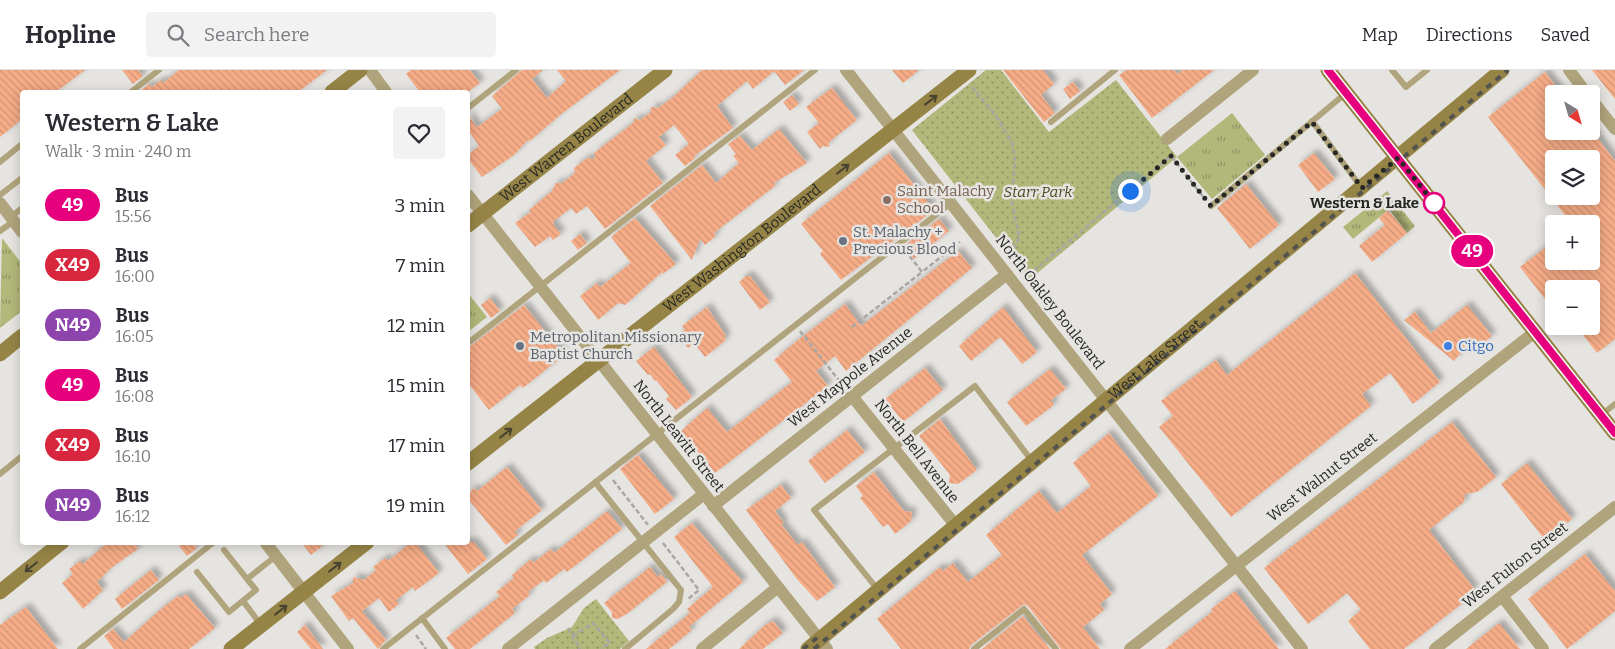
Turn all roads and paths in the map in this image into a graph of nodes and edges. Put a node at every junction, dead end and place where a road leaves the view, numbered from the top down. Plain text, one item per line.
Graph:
1 (159, 70) edge
2 (360, 70) edge
3 (370, 70) edge
4 (516, 70) edge
5 (665, 70) edge
6 (814, 70) edge
7 (846, 70) edge
8 (969, 70) edge
9 (1115, 70) edge
10 (1253, 70) edge
11 (1328, 70) edge
12 (1392, 70) edge
13 (1427, 70) edge
14 (1502, 70) edge
15 (1568, 70) edge
16 (1580, 85) edge
17 (972, 87) dead end
18 (134, 90) edge
19 (335, 90) edge
20 (385, 90) edge
21 (1346, 92) junction
22 (470, 106) edge
23 (1600, 110) edge
24 (1051, 122) dead end
25 (1312, 122) junction
26 (893, 129) junction
27 (1615, 129) edge
28 (1167, 139) dead end
29 (20, 146) edge
30 (1398, 158) junction
31 (0, 162) edge
32 (20, 180) edge
33 (1362, 188) junction
34 (0, 195) edge
35 (1378, 196) dead end
36 (470, 198) edge
37 (0, 203) edge
38 (951, 203) junction
39 (1211, 206) joint
40 (20, 210) edge
41 (1390, 212) dead end
42 (482, 214) junction
43 (12, 219) junction
44 (470, 223) edge
45 (20, 229) edge
46 (0, 232) edge
47 (960, 242) dead end
48 (900, 243) junction
49 (1009, 252) dead end
50 (922, 272) junction
51 (1007, 274) junction
52 (1028, 276) dead end
53 (539, 286) junction
54 (795, 325) junction
55 (852, 326) dead end
56 (1536, 331) junction
57 (20, 338) edge
58 (470, 341) edge
59 (0, 354) edge
60 (598, 361) junction
61 (852, 396) junction
62 (1106, 401) junction
63 (1615, 404) edge
64 (1601, 415) junction
65 (1615, 433) edge
66 (657, 434) junction
67 (894, 448) junction
68 (20, 458) edge
69 (470, 461) edge
70 (1033, 462) junction
71 (607, 473) junction
72 (0, 474) edge
73 (596, 482) junction
74 (704, 494) junction
75 (713, 506) junction
76 (1613, 511) edge
77 (648, 525) dead end
78 (956, 526) junction
79 (643, 542) junction
80 (58, 545) edge
81 (210, 545) edge
82 (267, 545) edge
83 (363, 545) edge
84 (224, 550) dead end
85 (276, 556) junction
86 (1236, 565) junction
87 (197, 572) dead end
88 (247, 579) junction
89 (778, 587) junction
90 (879, 590) junction
91 (0, 592) edge
92 (304, 592) junction
93 (1502, 596) junction
94 (243, 601) junction
95 (422, 618) junction
96 (261, 625) junction
97 (410, 628) junction
98 (568, 628) dead end
99 (573, 636) junction
100 (818, 646) edge
101 (80, 649) edge
102 (231, 649) edge
103 (348, 649) edge
104 (383, 649) edge
105 (426, 649) edge
106 (445, 649) edge
107 (508, 649) edge
108 (580, 649) edge
109 (601, 649) edge
110 (625, 649) edge
111 (702, 649) edge
112 (974, 649) edge
113 (1056, 649) edge
114 (1130, 649) edge
115 (1302, 649) edge
116 (1435, 649) edge
117 (1544, 649) edge

1 - 18 lane
2 - 19 main road
3 - 20 street
4 - 22 lane
5 - 42 main road, West Warren Boulevard
6 - 53 lane
7 - 26 street, North Oakley Boulevard
26 -> 8 main road, West Washington Boulevard
9 - 24 lane
10 - 28 street
11 - 21 main road
12 - 13 lane
14 - 30 main road, West Lake Street
15 - 16 street
17 - 49 path
21 - 25 lane
21 - 30 main road
23 - 27 street
25 - 33 lane
25 - 39 lane
26 - 38 street, North Oakley Boulevard
60 -> 26 main road, West Washington Boulevard
29 - 31 lane
30 - 33 main road, West Lake Street
30 - 56 main road
32 - 34 lane
33 - 62 main road, West Lake Street
35 - 41 path
36 - 42 street, North Leavitt Street
37 - 43 street
38 - 48 lane
38 - 51 street, North Oakley Boulevard
39 - 52 path
40 - 43 lane
42 - 44 main road, West Warren Boulevard
42 - 53 street, North Leavitt Street
43 - 45 street
43 - 46 lane
47 - 50 path
48 - 50 path
48 - 54 lane
50 - 55 path
51 - 61 street, West Maypole Avenue
51 - 62 street, North Oakley Boulevard
53 - 58 lane
53 - 60 street, North Leavitt Street
54 - 61 path
54 - 66 lane
56 - 64 main road
56 - 86 street, West Walnut Street
57 - 59 main road
60 - 66 street, North Leavitt Street
69 -> 60 main road, West Washington Boulevard
61 - 67 street, North Bell Avenue
61 - 75 street, West Maypole Avenue
62 - 70 main road, West Lake Street
62 - 86 street, North Oakley Boulevard
63 - 64 lane
64 - 65 main road
66 - 71 lane
66 - 74 street, North Leavitt Street
67 - 70 lane
67 - 78 street, North Bell Avenue
67 - 90 lane
68 - 72 lane
70 - 78 main road, West Lake Street
71 - 73 lane
71 - 77 path
73 - 79 lane
73 - 95 lane
74 - 75 street, North Leavitt Street
74 - 79 street
75 - 89 street, North Leavitt Street
76 - 93 street, West Fulton Street
78 - 90 main road, West Lake Street
79 - 107 street
79 - 110 lane
80 -> 91 main road
81 - 101 lane
82 - 85 street
92 -> 83 main road
84 - 88 lane
85 - 88 lane
85 - 92 street
86 - 114 street, West Walnut Street
86 - 115 street, North Oakley Boulevard
87 - 94 lane
88 - 94 lane
89 - 100 street, North Leavitt Street
89 - 111 street
90 - 100 main road, West Lake Street
96 -> 92 main road
92 - 103 street
93 - 116 street, West Fulton Street
93 - 117 street
94 - 96 lane
95 - 97 lane
95 - 106 lane
96 - 102 main road
97 - 104 lane
97 - 105 path
98 - 99 path
99 - 108 path
99 - 109 path
112 - 113 lane

